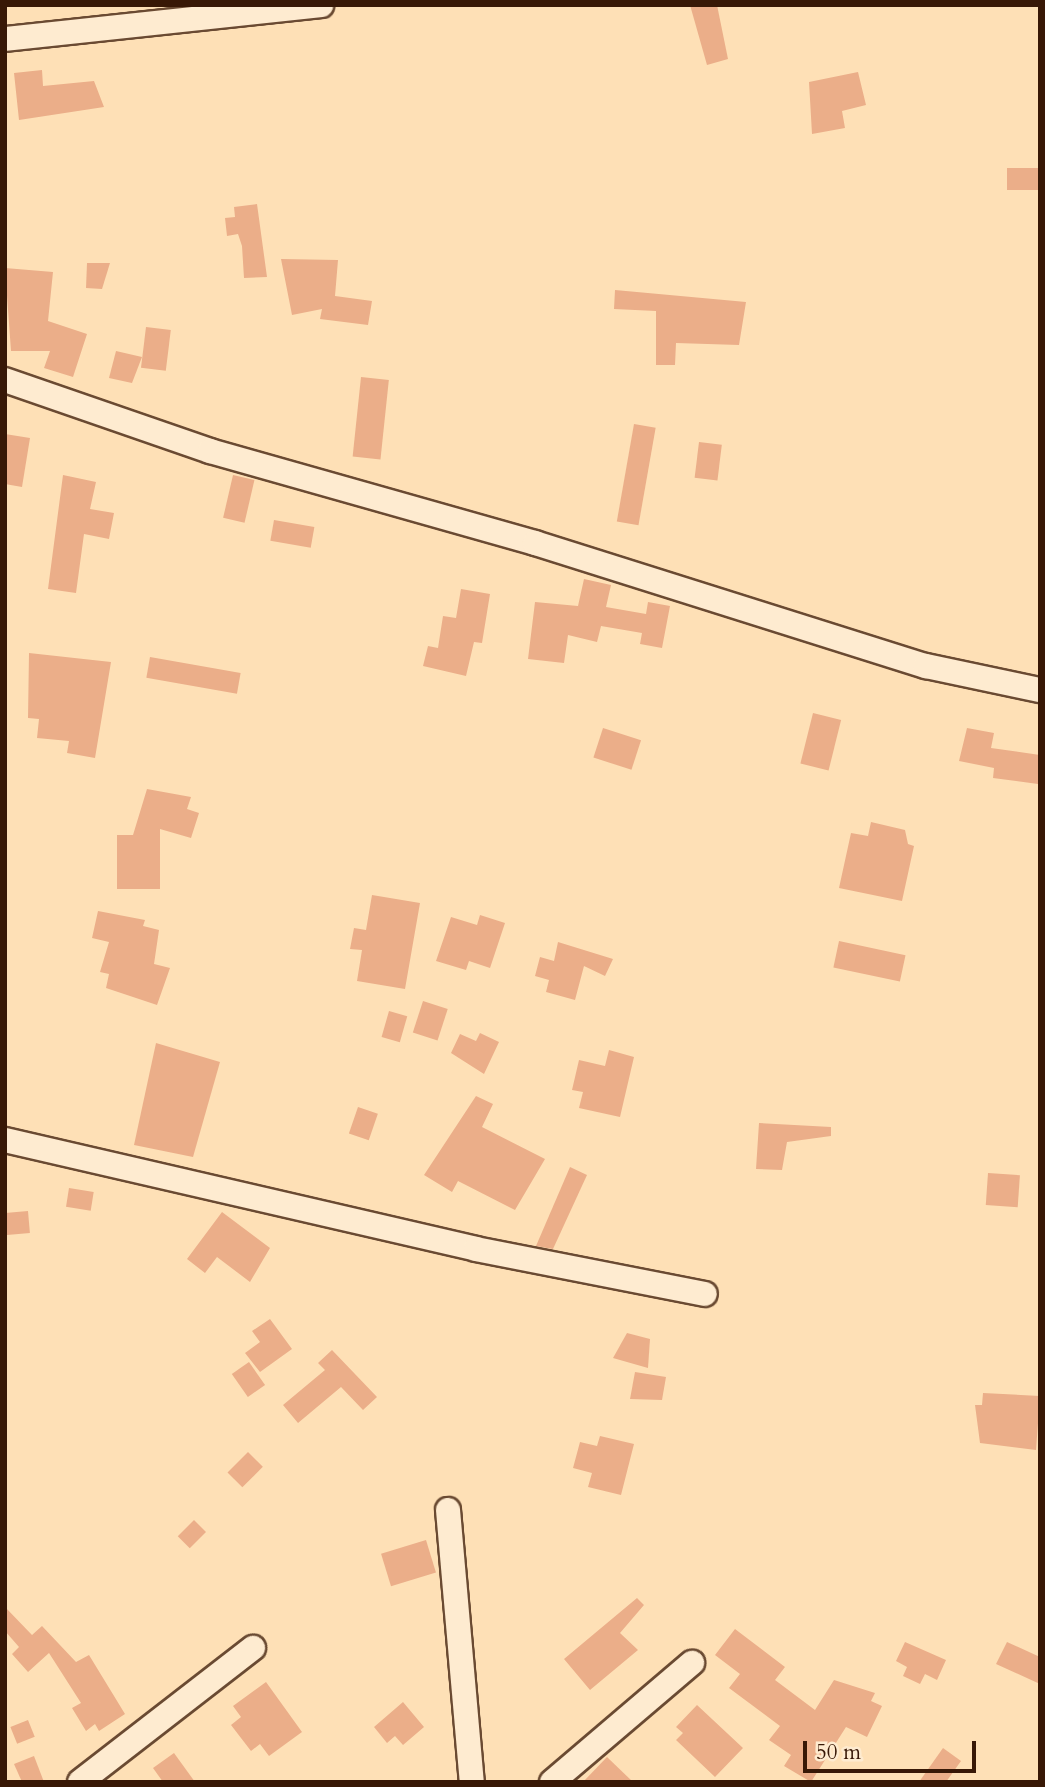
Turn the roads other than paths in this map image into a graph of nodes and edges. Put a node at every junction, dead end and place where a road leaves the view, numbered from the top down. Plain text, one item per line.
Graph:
1 (321, 5) edge
2 (5, 40) edge
3 (5, 380) edge
4 (1040, 690) edge
5 (5, 1140) edge
6 (705, 1294) dead end
7 (448, 1510) dead end
8 (253, 1648) dead end
9 (692, 1663) dead end
10 (80, 1782) edge
11 (472, 1782) edge
12 (552, 1782) edge

1 - 2 street
3 - 4 street
5 - 6 street
7 - 11 street
8 - 10 street
9 - 12 street

